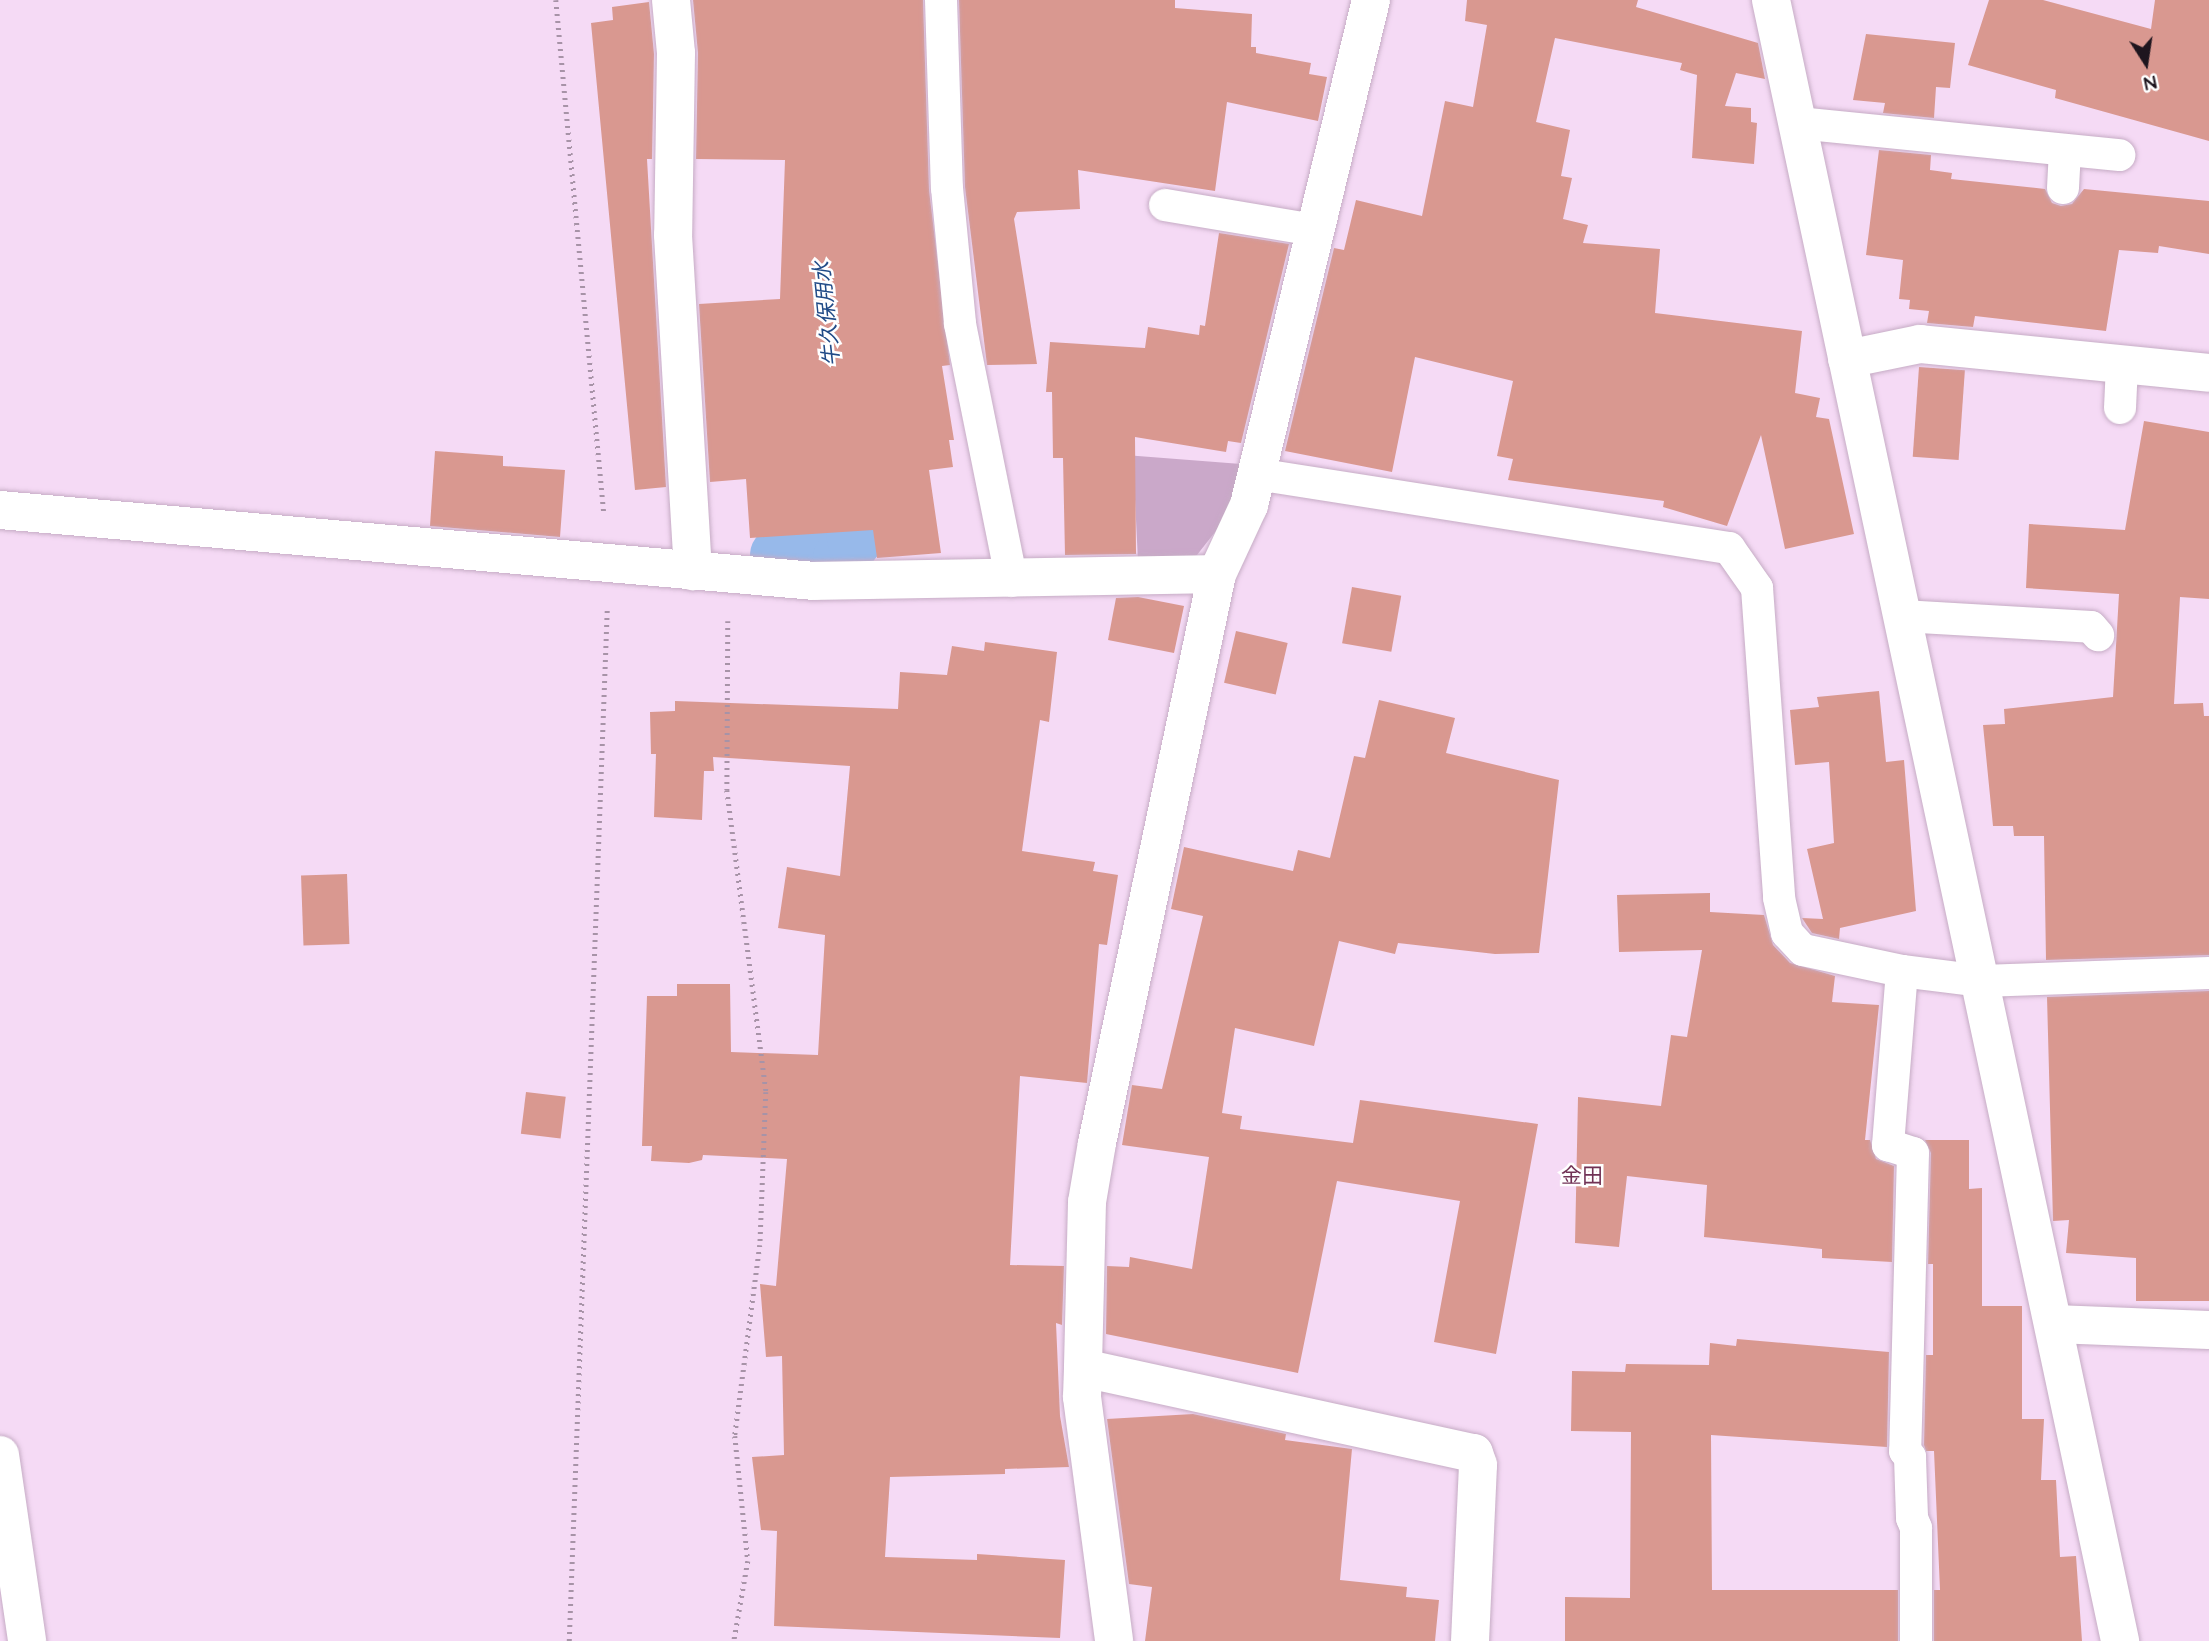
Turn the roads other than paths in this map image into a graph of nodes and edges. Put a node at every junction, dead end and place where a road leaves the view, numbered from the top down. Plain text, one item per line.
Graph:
1 (671, 0) edge
2 (941, 0) edge
3 (1371, 0) edge
4 (1770, 0) edge
5 (1798, 123) junction
6 (2065, 150) junction
7 (2119, 155) dead end
8 (2063, 188) dead end
9 (1165, 205) dead end
10 (1315, 230) junction
11 (1847, 359) junction
12 (2122, 365) junction
13 (2209, 373) edge
14 (2120, 408) dead end
15 (1256, 474) junction
16 (0, 510) edge
17 (711, 573) junction
18 (1217, 574) junction
19 (1012, 580) junction
20 (1902, 617) junction
21 (2098, 635) dead end
22 (1902, 971) junction
23 (2209, 973) edge
24 (1982, 981) junction
25 (2054, 1324) junction
26 (2209, 1331) edge
27 (1083, 1368) junction
28 (0, 1455) edge
29 (27, 1641) edge
30 (1114, 1641) edge
31 (1470, 1641) edge
32 (1916, 1641) edge
33 (2120, 1641) edge

1 - 17 street
2 - 19 lane
3 - 10 street
4 - 5 street
5 - 6 lane
5 - 11 street
6 - 7 lane
6 - 8 lane
9 - 10 lane
10 - 15 street
11 - 12 street
11 - 20 street
12 - 13 street
12 - 14 lane
15 - 18 street
15 - 22 lane
16 - 17 street
17 - 19 street
18 - 19 street
18 - 27 street
20 - 21 lane
20 - 24 street
22 - 24 lane
22 - 32 lane
23 - 24 lane
24 - 25 street
25 - 26 street
25 - 33 street
27 - 30 street
27 - 31 street
28 - 29 street

